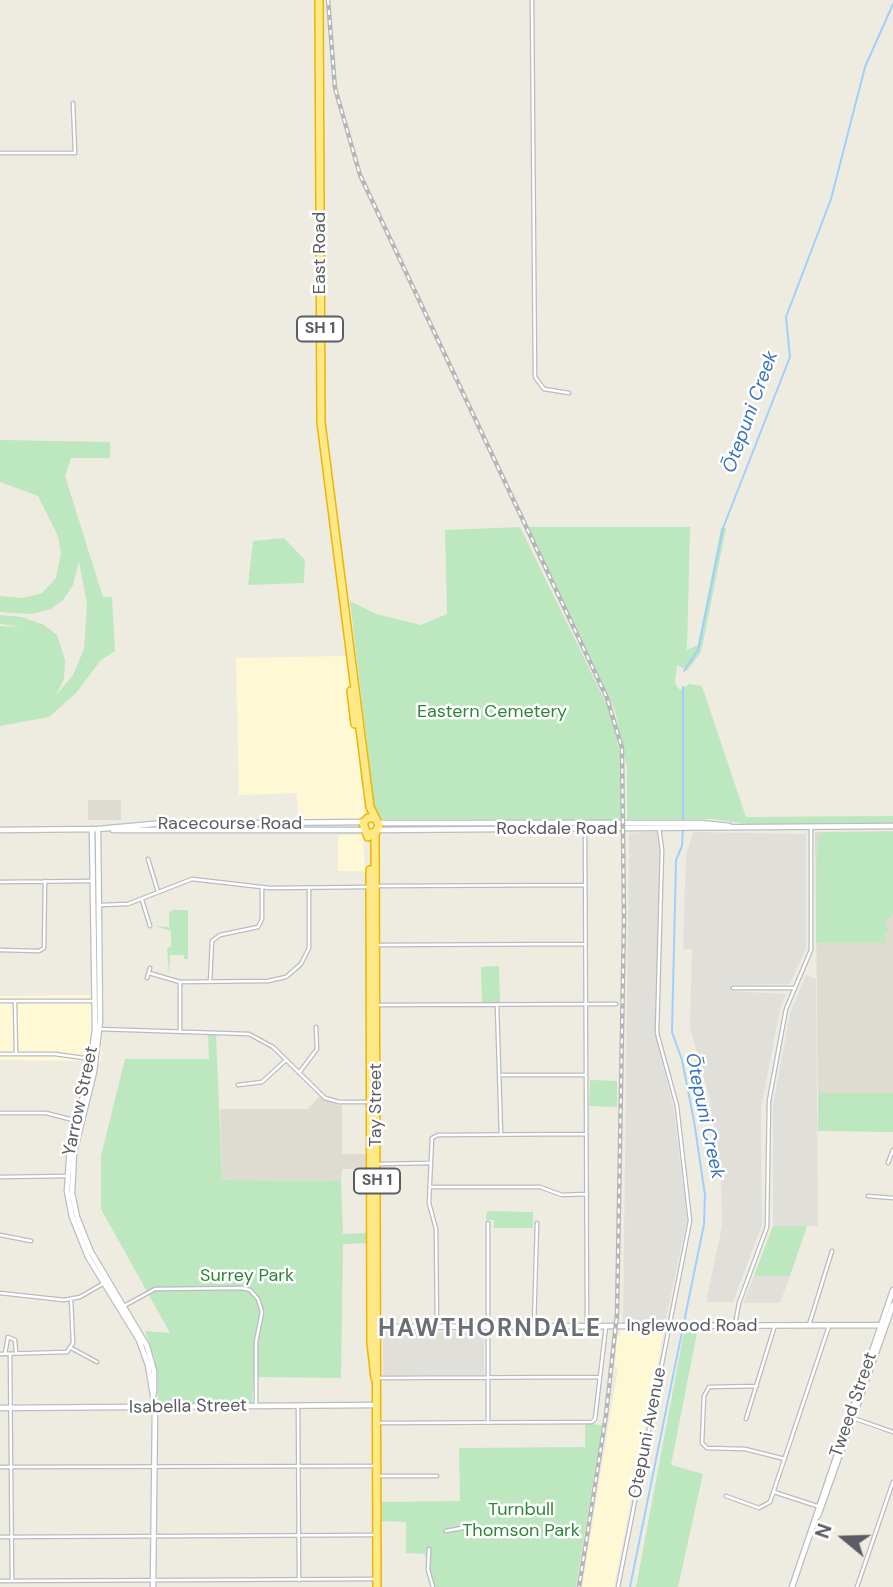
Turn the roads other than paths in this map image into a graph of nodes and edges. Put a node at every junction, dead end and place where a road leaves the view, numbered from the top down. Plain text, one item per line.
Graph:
1 (319, 0) edge
2 (532, 0) edge
3 (73, 103) dead end
4 (0, 153) edge
5 (569, 393) dead end
6 (371, 826) junction
7 (585, 826) junction
8 (659, 826) junction
9 (893, 826) edge
10 (811, 827) junction
11 (95, 829) junction
12 (0, 830) edge
13 (148, 859) dead end
14 (45, 881) junction
15 (96, 881) junction
16 (0, 882) edge
17 (585, 885) junction
18 (373, 886) junction
19 (262, 887) junction
20 (309, 888) junction
21 (158, 892) junction
22 (141, 899) junction
23 (96, 905) junction
24 (150, 926) dead end
25 (585, 944) junction
26 (373, 945) junction
27 (0, 950) edge
28 (150, 968) dead end
29 (149, 973) junction
30 (147, 978) dead end
31 (180, 982) junction
32 (210, 982) junction
33 (733, 988) dead end
34 (795, 989) junction
35 (0, 1001) edge
36 (15, 1001) junction
37 (98, 1001) junction
38 (373, 1004) junction
39 (497, 1004) junction
40 (586, 1004) junction
41 (616, 1004) dead end
42 (316, 1027) dead end
43 (97, 1029) junction
44 (180, 1031) junction
45 (16, 1054) junction
46 (0, 1055) edge
47 (94, 1059) junction
48 (286, 1060) junction
49 (299, 1073) junction
50 (501, 1075) junction
51 (586, 1075) junction
52 (238, 1085) dead end
53 (373, 1102) junction
54 (0, 1113) edge
55 (79, 1121) junction
56 (586, 1134) junction
57 (501, 1135) junction
58 (893, 1150) edge
59 (374, 1163) junction
60 (429, 1163) junction
61 (888, 1163) dead end
62 (69, 1176) junction
63 (0, 1177) edge
64 (430, 1187) junction
65 (587, 1194) junction
66 (868, 1196) dead end
67 (893, 1198) edge
68 (488, 1223) dead end
69 (537, 1223) dead end
70 (0, 1235) edge
71 (31, 1241) dead end
72 (832, 1251) dead end
73 (104, 1284) junction
74 (893, 1290) edge
75 (0, 1293) edge
76 (892, 1297) edge
77 (71, 1300) junction
78 (893, 1305) edge
79 (121, 1309) junction
80 (734, 1325) junction
81 (775, 1325) junction
82 (809, 1325) junction
83 (829, 1325) junction
84 (884, 1325) junction
85 (488, 1326) junction
86 (534, 1326) junction
87 (587, 1326) junction
88 (606, 1326) junction
89 (668, 1326) junction
90 (374, 1327) junction
91 (437, 1327) junction
92 (71, 1348) junction
93 (2, 1354) edge
94 (10, 1354) junction
95 (16, 1354) junction
96 (97, 1362) dead end
97 (488, 1377) junction
98 (600, 1377) junction
99 (375, 1378) junction
100 (757, 1386) junction
101 (298, 1405) junction
102 (375, 1405) junction
103 (256, 1406) junction
104 (155, 1407) junction
105 (0, 1408) edge
106 (11, 1408) junction
107 (852, 1418) junction
108 (746, 1419) dead end
109 (376, 1423) junction
110 (488, 1423) junction
111 (893, 1432) edge
112 (785, 1460) junction
113 (154, 1466) junction
114 (298, 1466) junction
115 (376, 1466) junction
116 (0, 1467) edge
117 (11, 1467) junction
118 (376, 1476) junction
119 (437, 1476) dead end
120 (893, 1482) edge
121 (774, 1492) junction
122 (726, 1496) dead end
123 (821, 1507) junction
124 (473, 1525) dead end
125 (446, 1531) dead end
126 (299, 1535) junction
127 (377, 1535) junction
128 (154, 1536) junction
129 (0, 1537) edge
130 (12, 1537) junction
131 (429, 1549) dead end
132 (153, 1580) junction
133 (197, 1580) junction
134 (251, 1580) junction
135 (299, 1580) junction
136 (310, 1580) junction
137 (0, 1581) edge
138 (12, 1581) junction
139 (33, 1581) junction
140 (88, 1581) junction
141 (377, 1583) edge
142 (33, 1587) edge
143 (88, 1587) edge
144 (153, 1587) edge
145 (197, 1587) edge
146 (251, 1587) edge
147 (310, 1587) edge
148 (433, 1587) edge
149 (618, 1587) edge
150 (792, 1587) edge
151 (857, 1587) edge

1 - 6 highway, East Road / SH 1
2 - 5 street
3 - 4 street
6 - 7 street, Rockdale Road
6 - 11 street, Racecourse Road
6 - 18 highway, Tay Street / SH 1
7 - 8 street, Rockdale Road
7 - 17 street
8 - 10 street, Rockdale Road
8 - 89 street, Otepuni Avenue
9 - 10 street, Rockdale Road
10 - 34 street
11 - 12 street, Racecourse Road
11 - 15 street, Yarrow Street
13 - 21 street
14 - 15 street
14 - 16 street
14 - 27 street
15 - 23 street, Yarrow Street
17 - 18 street
17 - 25 street
18 - 20 street
18 - 26 highway, Tay Street / SH 1
19 - 20 street
19 - 21 street
19 - 32 street
20 - 32 street
21 - 22 street
22 - 23 street
22 - 24 street
23 - 37 street, Yarrow Street
25 - 26 street
25 - 40 street
26 - 38 highway, Tay Street / SH 1
28 - 29 street
29 - 30 street
29 - 31 street
31 - 32 street
31 - 44 street
33 - 34 street
34 - 80 street
35 - 36 street
36 - 37 street
36 - 45 street
37 - 43 street, Yarrow Street
38 - 39 street
38 - 53 highway, Tay Street / SH 1
39 - 40 street
39 - 50 street
40 - 41 street
40 - 51 street
42 - 49 street
43 - 44 street
43 - 47 street, Yarrow Street
44 - 48 street
45 - 46 street
45 - 47 street
47 - 55 street, Yarrow Street
48 - 49 street
48 - 52 street
49 - 53 street
50 - 51 street
50 - 57 street
51 - 56 street
53 - 59 highway, Tay Street / SH 1
54 - 55 street
55 - 62 street, Yarrow Street
56 - 57 street
56 - 65 street
57 - 60 street
58 - 61 street
59 - 60 street
59 - 90 highway, Tay Street / SH 1
60 - 64 street
62 - 63 street
62 - 73 street, Yarrow Street
64 - 65 street
64 - 91 street
65 - 87 street
66 - 67 street
68 - 85 street
69 - 86 street
70 - 71 street
72 - 82 street
73 - 77 street
73 - 79 street, Yarrow Street
74 - 76 street, Tweed Street
75 - 77 street
76 - 84 street, Tweed Street
77 - 92 street
78 - 84 street, Tweed Street
79 - 103 street
79 - 104 street, Yarrow Street
80 - 81 street, Inglewood Road
80 - 89 street, Inglewood Road
81 - 82 street, Inglewood Road
81 - 100 street
82 - 83 street, Inglewood Road
83 - 84 street, Inglewood Road
83 - 112 street
84 - 107 street, Tweed Street
85 - 86 street, Inglewood Road
85 - 91 street, Inglewood Road
85 - 97 street
86 - 87 street, Inglewood Road
87 - 88 street, Inglewood Road
88 - 89 street, Inglewood Road
88 - 98 street
89 - 149 street, Otepuni Avenue
90 - 91 street, Inglewood Road
90 - 99 highway, Tay Street / SH 1
92 - 95 street
92 - 96 street
93 - 94 street
93 - 95 street
94 - 95 street
94 - 106 street
97 - 98 street
97 - 99 street
97 - 110 street
98 - 110 street
99 - 102 highway, Tay Street / SH 1
100 - 108 street
100 - 112 street
101 - 102 street, Isabella Street
101 - 103 street, Isabella Street
101 - 114 street
102 - 109 highway, Tay Street / SH 1
103 - 104 street, Isabella Street
104 - 106 street, Isabella Street
104 - 113 street, Yarrow Street
105 - 106 street, Isabella Street
106 - 117 street
107 - 111 street
107 - 123 street, Tweed Street
109 - 110 street
109 - 115 highway, Tay Street / SH 1
112 - 121 street
113 - 114 street
113 - 117 street
113 - 128 street, Yarrow Street
114 - 115 street
114 - 126 street
115 - 118 highway, Tay Street / SH 1
116 - 117 street
117 - 130 street
118 - 119 street
118 - 127 highway, Tay Street / SH 1
120 - 151 street
121 - 122 street
121 - 123 street
123 - 150 street, Tweed Street
124 - 125 street
126 - 127 street
126 - 128 street
126 - 135 street
127 - 141 highway, Tay Street / SH 1
128 - 130 street
128 - 132 street, Yarrow Street
129 - 130 street
130 - 138 street
131 - 148 street
132 - 133 street
132 - 140 street
132 - 144 street, Yarrow Street
133 - 134 street
133 - 145 street
134 - 135 street
134 - 146 street
135 - 136 street
136 - 141 street
136 - 147 street
137 - 138 street
138 - 139 street
139 - 140 street
139 - 142 street
140 - 143 street

